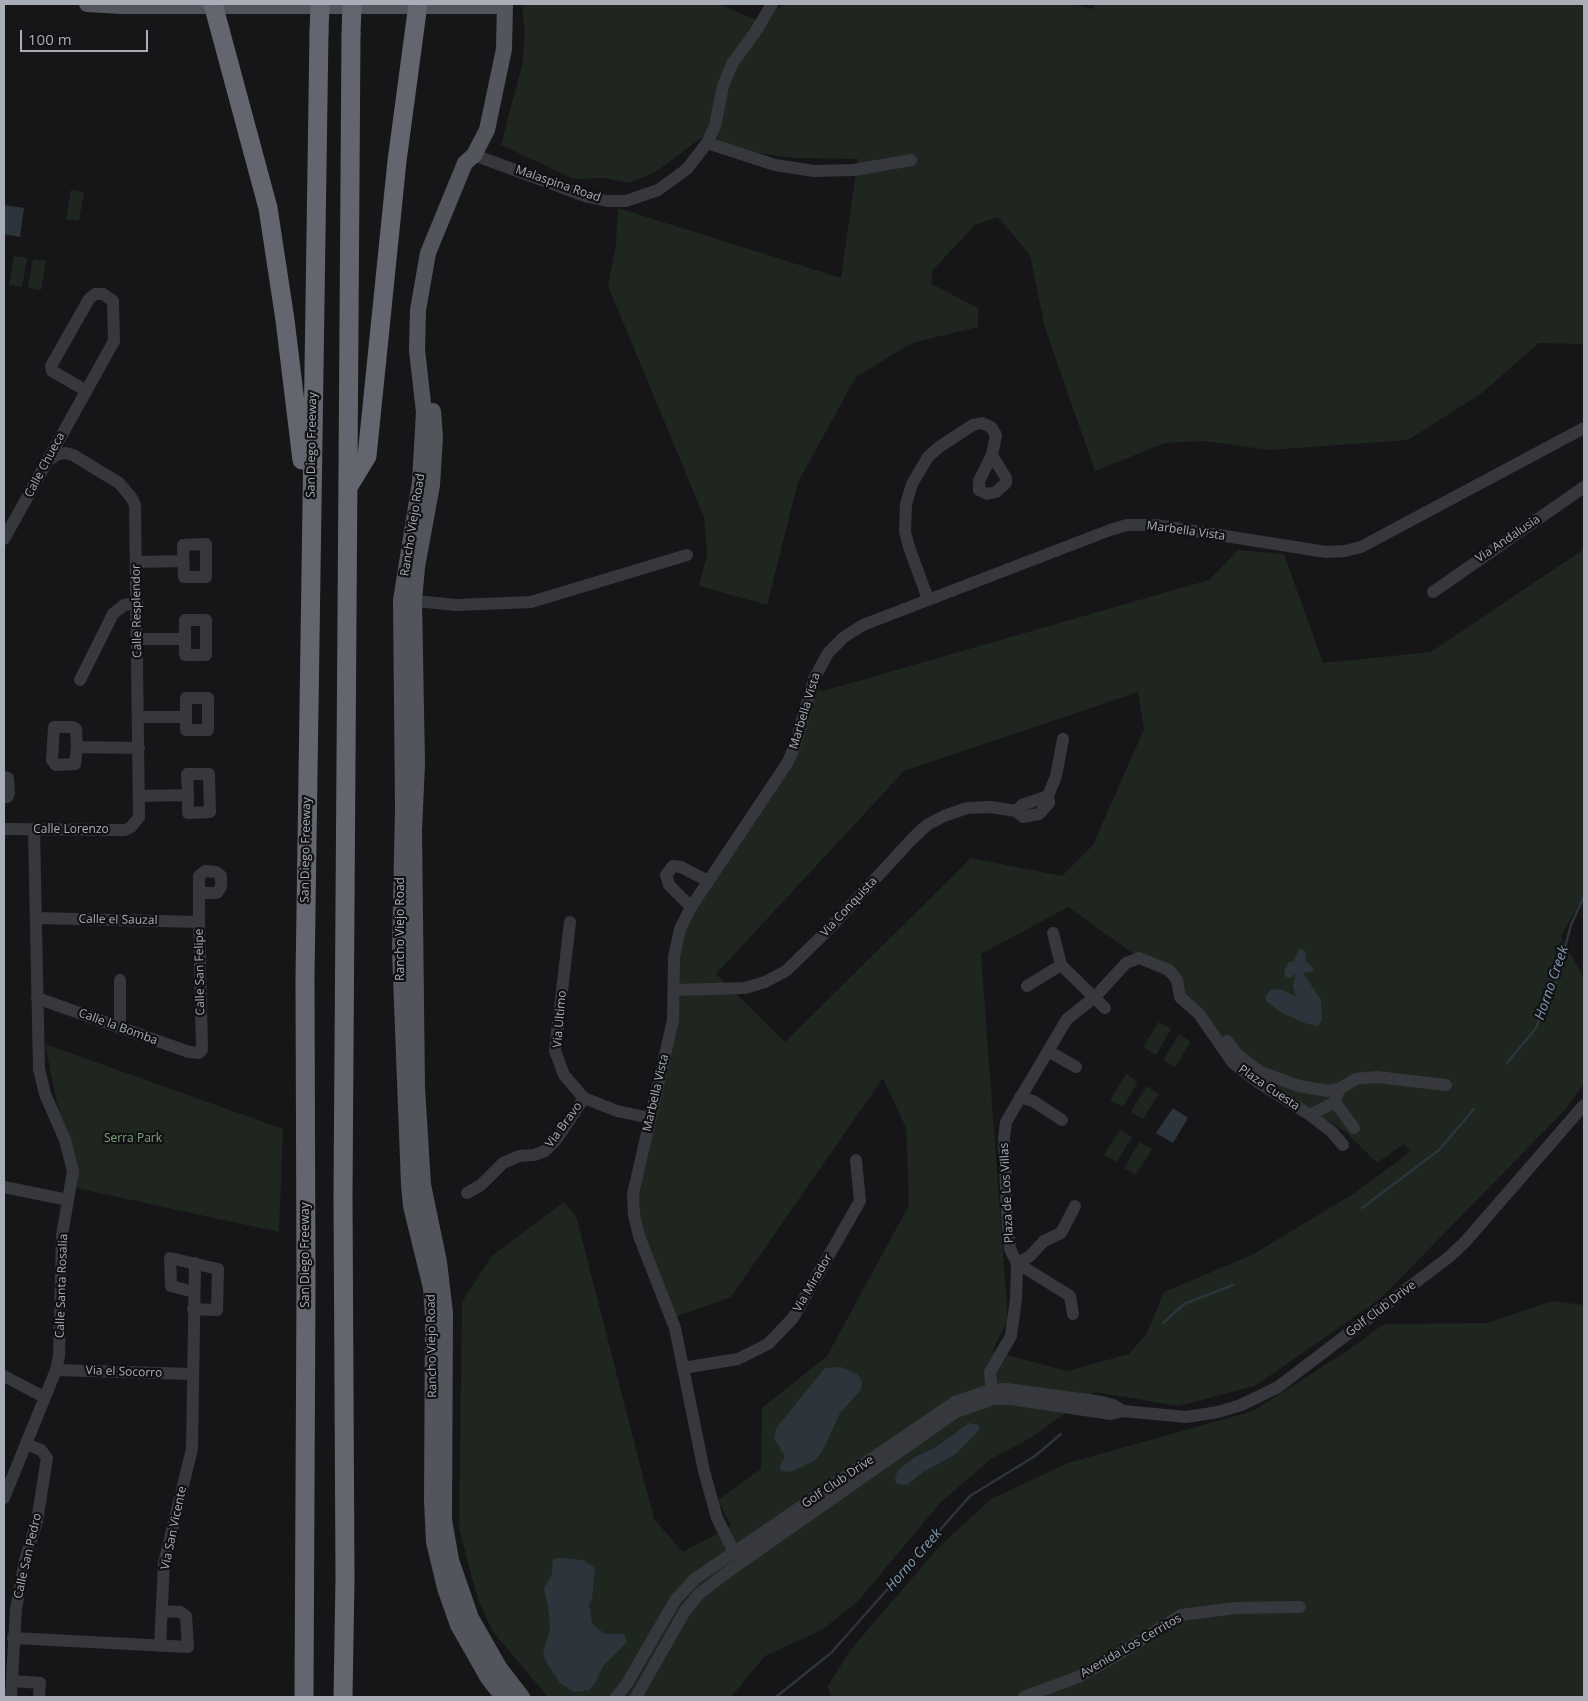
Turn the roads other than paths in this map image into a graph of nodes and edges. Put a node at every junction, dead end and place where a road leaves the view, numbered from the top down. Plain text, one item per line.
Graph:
1 (87, 4) edge
2 (320, 4) edge
3 (352, 4) edge
4 (772, 4) edge
5 (213, 5) edge
6 (418, 5) edge
7 (505, 5) edge
8 (707, 143) junction
9 (474, 155) junction
10 (911, 160) dead end
11 (85, 390) junction
12 (1584, 428) edge
13 (992, 456) dead end
14 (50, 460) junction
15 (350, 485) junction
16 (1584, 487) edge
17 (310, 533) junction
18 (4, 539) edge
19 (687, 554) dead end
20 (183, 561) junction
21 (136, 562) junction
22 (1432, 592) dead end
23 (407, 600) junction
24 (928, 600) junction
25 (137, 603) junction
26 (137, 639) junction
27 (185, 639) junction
28 (80, 680) dead end
29 (139, 717) junction
30 (186, 717) dead end
31 (1063, 739) dead end
32 (77, 746) junction
33 (139, 748) junction
34 (4, 776) edge
35 (188, 795) dead end
36 (140, 796) junction
37 (4, 797) edge
38 (137, 822) joint
39 (4, 829) edge
40 (34, 830) junction
41 (708, 881) junction
42 (199, 889) dead end
43 (691, 907) junction
44 (36, 918) junction
45 (199, 922) junction
46 (570, 922) dead end
47 (1053, 933) dead end
48 (1140, 958) joint
49 (1061, 965) junction
50 (120, 980) dead end
51 (1026, 986) dead end
52 (675, 990) junction
53 (1096, 997) junction
54 (37, 998) junction
55 (1105, 1008) dead end
56 (120, 1028) junction
57 (1212, 1035) junction
58 (1048, 1050) junction
59 (199, 1053) joint
60 (1076, 1067) dead end
61 (1446, 1086) dead end
62 (1339, 1089) junction
63 (1020, 1097) junction
64 (584, 1098) junction
65 (1335, 1102) junction
66 (1584, 1104) edge
67 (1310, 1115) junction
68 (650, 1118) junction
69 (1062, 1120) dead end
70 (1354, 1128) dead end
71 (1343, 1145) dead end
72 (856, 1160) dead end
73 (4, 1187) edge
74 (467, 1193) dead end
75 (68, 1200) junction
76 (1075, 1206) dead end
77 (195, 1263) junction
78 (1016, 1263) junction
79 (194, 1292) junction
80 (193, 1308) junction
81 (1073, 1314) dead end
82 (683, 1368) junction
83 (56, 1370) junction
84 (192, 1374) junction
85 (4, 1376) edge
86 (992, 1395) junction
87 (44, 1397) junction
88 (26, 1444) junction
89 (4, 1498) edge
90 (738, 1557) junction
91 (1300, 1607) dead end
92 (162, 1611) junction
93 (13, 1638) junction
94 (160, 1646) junction
95 (12, 1681) junction
96 (11, 1697) edge
97 (40, 1697) edge
98 (304, 1697) edge
99 (343, 1697) edge
100 (504, 1697) edge
101 (522, 1697) edge
102 (616, 1697) edge
103 (636, 1697) edge
104 (1024, 1697) edge

1 - 5 main road
2 - 17 highway, San Diego Freeway, bridge
3 - 15 highway, bridge
4 - 8 street, Malaspina Road
5 - 6 main road
5 - 17 highway
6 - 7 main road
6 - 15 highway
7 - 9 main road, Rancho Viejo Road
8 - 9 street, Malaspina Road
8 - 10 street
9 - 23 main road, Rancho Viejo Road
11 - 11 street, Calle Chueca
11 - 14 street, Calle Chueca
12 - 24 street, Marbella Vista
13 - 24 street
14 - 18 street, Calle Chueca
14 - 21 street, Calle Resplendor
15 - 99 highway
16 - 22 street, Via Andalusia
17 - 98 highway, San Diego Freeway
19 - 23 street
20 - 20 street
20 - 21 street
21 - 25 street, Calle Resplendor
23 - 100 main road, Rancho Viejo Road
23 - 101 main road, Rancho Viejo Road
24 - 41 street, Marbella Vista
25 - 26 street, Calle Resplendor
25 - 28 street
26 - 27 street
26 - 29 street, Calle Resplendor
27 - 27 street
29 - 30 street
29 - 33 street, Calle Resplendor
31 - 52 street, Via Conquista
32 - 32 street
32 - 33 street
33 - 36 street, Calle Resplendor
34 - 37 street
35 - 36 street
36 - 38 street, Calle Resplendor
38 - 40 street, Calle Lorenzo
39 - 40 street, Calle Lorenzo
40 - 44 street, Calle Santa Rosalia
41 - 43 street, Marbella Vista
41 - 43 street
42 - 45 street, Calle San Felipe
43 - 52 street, Marbella Vista
44 - 45 street, Calle el Sauzal
44 - 54 street, Calle Santa Rosalia
45 - 59 street, Calle San Felipe
46 - 64 street, Via Ultimo
47 - 49 street
48 - 53 street, Plaza de Los Villas
48 - 57 street, Plaza Cuesta
49 - 51 street
49 - 53 street
50 - 56 street
52 - 68 street, Marbella Vista
53 - 55 street
53 - 58 street, Plaza de Los Villas
54 - 56 street, Calle la Bomba
54 - 75 street, Calle Santa Rosalia
56 - 59 street, Calle la Bomba
57 - 62 street, Plaza Cuesta
57 - 67 street, Plaza Cuesta
58 - 60 street
58 - 63 street, Plaza de Los Villas
61 - 62 street, Plaza Cuesta
62 - 65 street
63 - 69 street
63 - 78 street, Plaza de Los Villas
64 - 68 street, Via Ultimo
64 - 74 street, Via Bravo
65 - 67 street, Plaza Cuesta
65 - 70 street
66 - 86 street, Golf Club Drive
67 - 71 street, Plaza Cuesta
68 - 82 street, Marbella Vista
72 - 82 street, Via Mirador
73 - 75 street
75 - 83 street, Calle Santa Rosalia
76 - 78 street
77 - 79 street, Via San Vicente
77 - 79 street
77 - 80 street
78 - 81 street
78 - 86 street, Plaza de Los Villas
79 - 80 street, Via San Vicente
80 - 84 street, Via San Vicente
82 - 90 street, Marbella Vista
83 - 84 street, Via el Socorro
83 - 87 street, Calle Santa Rosalia
84 - 92 street, Via San Vicente
85 - 87 street
86 - 90 street, Golf Club Drive
87 - 88 street, Calle Santa Rosalia
88 - 89 street, Calle Santa Rosalia
88 - 93 street, Calle San Pedro
90 - 102 street, Golf Club Drive
90 - 103 street, Golf Club Drive
91 - 104 street, Avenida Los Cerritos
92 - 94 street, Via San Vicente
92 - 94 street
93 - 94 street
93 - 95 street, Calle San Pedro
95 - 96 street, Calle San Pedro
95 - 97 street

